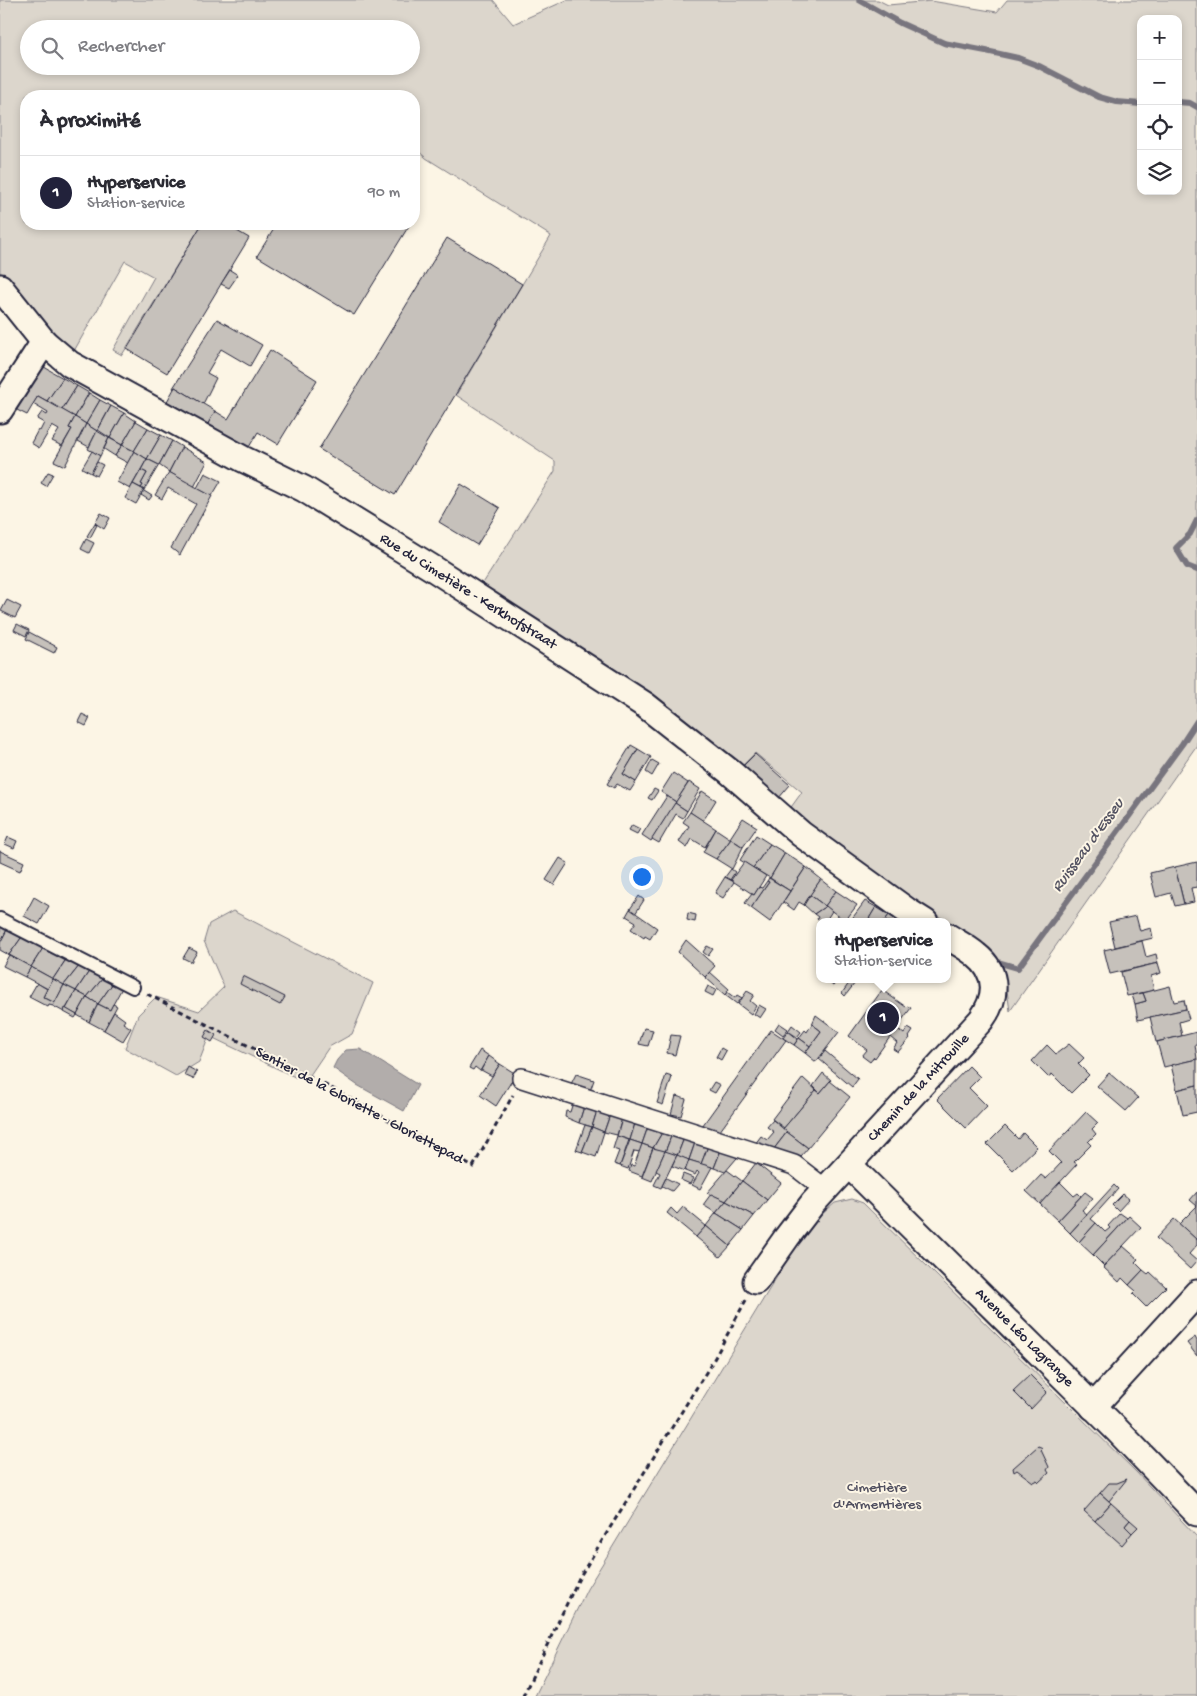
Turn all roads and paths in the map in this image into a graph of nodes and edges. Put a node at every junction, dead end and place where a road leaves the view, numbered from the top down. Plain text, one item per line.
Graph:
1 (0, 288) edge
2 (44, 342) junction
3 (0, 410) edge
4 (919, 918) edge
5 (0, 919) edge
6 (951, 938) edge
7 (133, 987) joint
8 (522, 1078) joint
9 (849, 1165) junction
10 (825, 1189) junction
11 (756, 1282) joint
12 (1197, 1293) edge
13 (1093, 1407) junction
14 (1197, 1513) edge
15 (523, 1696) edge

1 - 2 street, Rue du Cimetière - Kerkhofstraat
2 - 3 street
2 - 4 street, Rue du Cimetière - Kerkhofstraat
5 - 7 lane
6 - 9 street, Chemin de la Mitrouille
7 - 8 path, Sentier de la Gloriette - Gloriettepad
8 - 10 street
9 - 10 street
9 - 13 street, Avenue Léo Lagrange
10 - 11 street
11 - 15 path
12 - 13 street
13 - 14 street, Avenue Léo Lagrange

